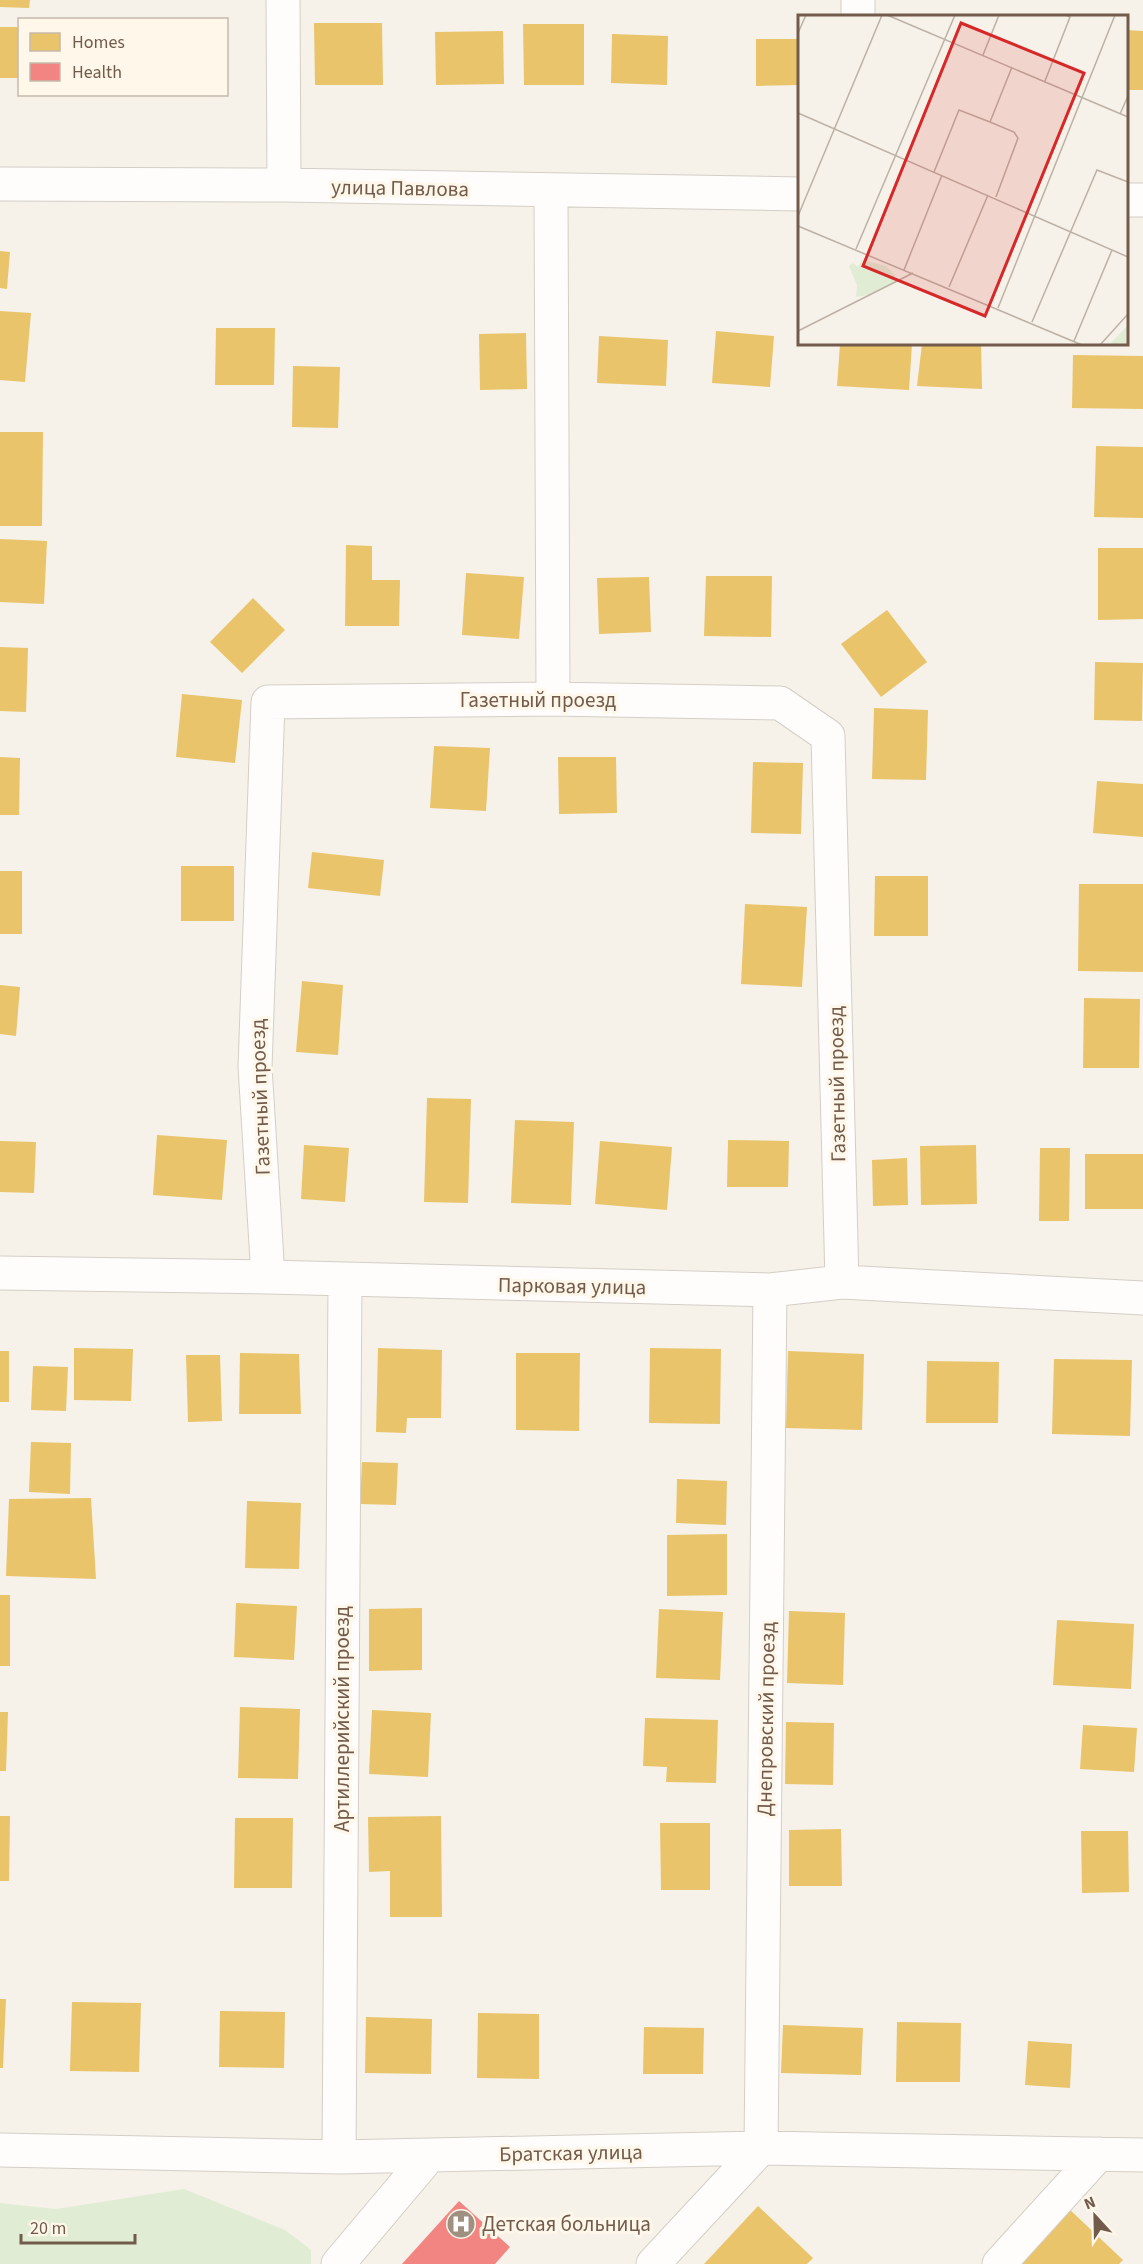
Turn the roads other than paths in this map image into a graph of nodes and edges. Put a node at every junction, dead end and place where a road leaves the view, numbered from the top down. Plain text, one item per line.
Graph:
1 (283, 0) edge
2 (0, 184) edge
3 (284, 185) junction
4 (551, 191) junction
5 (798, 194) edge
6 (553, 699) junction
7 (0, 1273) edge
8 (268, 1277) junction
9 (345, 1280) junction
10 (842, 1282) junction
11 (770, 1290) junction
12 (1143, 1298) edge
13 (761, 2148) junction
14 (0, 2150) edge
15 (1099, 2154) junction
16 (1143, 2155) edge
17 (429, 2156) junction
18 (339, 2157) junction
19 (338, 2264) edge
20 (653, 2264) edge
21 (999, 2264) edge

1 - 3 street
2 - 3 street, улица Павлова
3 - 4 street, улица Павлова
4 - 5 street, улица Павлова
4 - 6 street
6 - 8 street, Газетный проезд
6 - 10 street, Газетный проезд
7 - 8 street, Парковая улица
8 - 9 street, Парковая улица
9 - 11 street, Парковая улица
9 - 18 street, Артиллерийский проезд
10 - 11 street, Парковая улица
10 - 12 street, Парковая улица
11 - 13 street, Днепровский проезд
13 - 15 street, Братская улица
13 - 17 street, Братская улица
13 - 20 street
14 - 18 street, Братская улица
15 - 16 street, Братская улица
15 - 21 street
17 - 18 street, Братская улица
17 - 19 street

